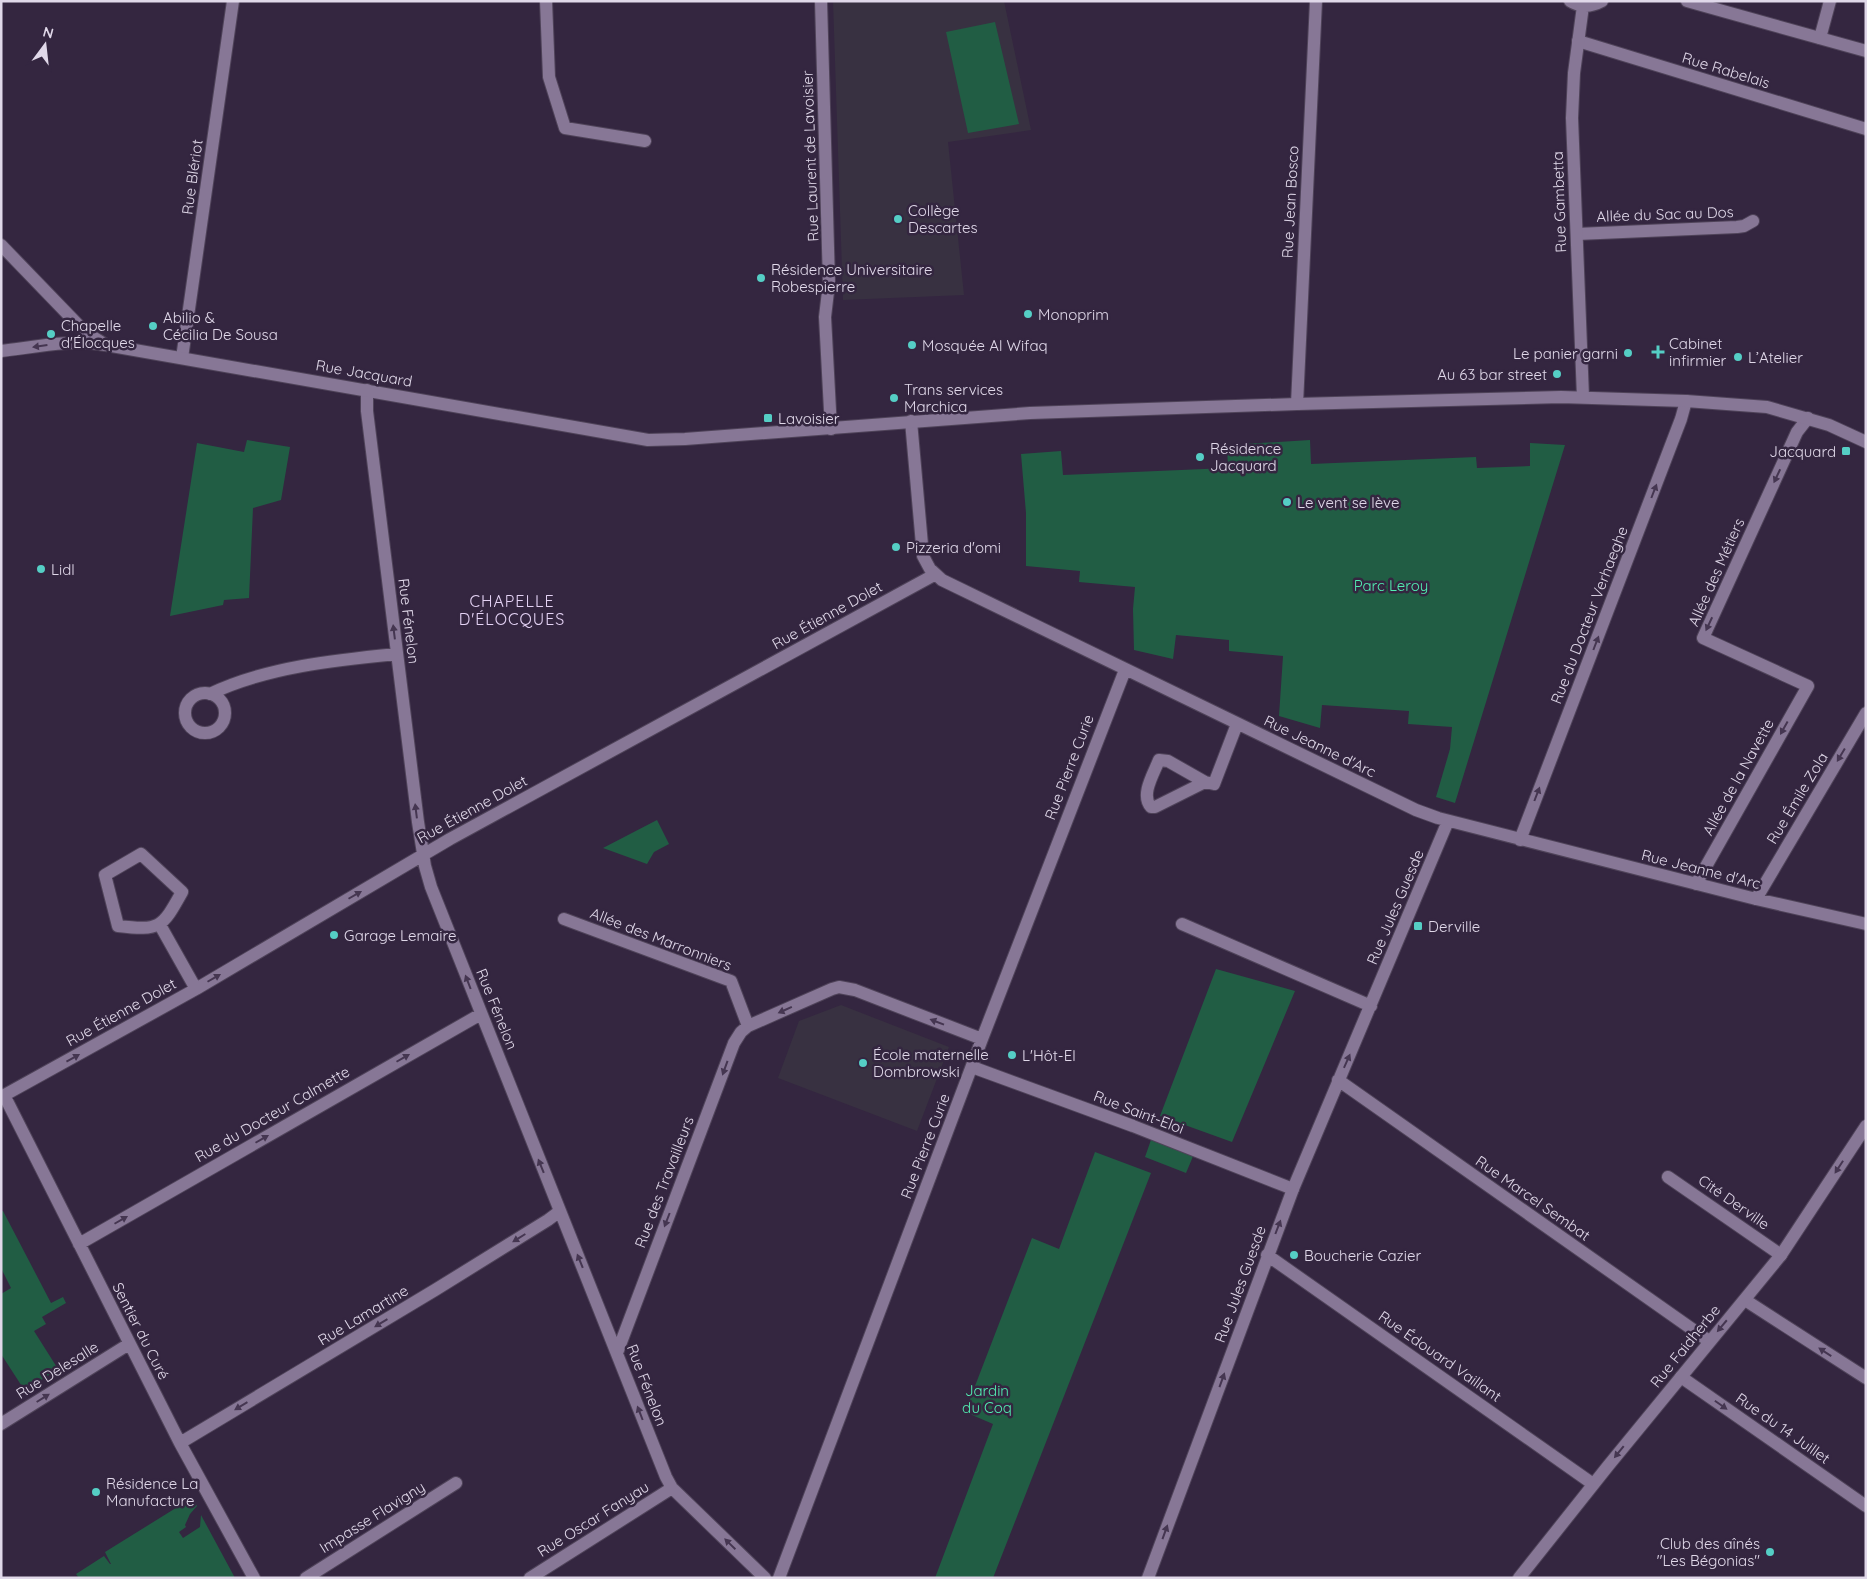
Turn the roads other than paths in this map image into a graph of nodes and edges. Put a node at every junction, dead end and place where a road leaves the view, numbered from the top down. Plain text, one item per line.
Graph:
1 (233, 1) edge
2 (546, 1) edge
3 (821, 1) edge
4 (1316, 1) edge
5 (1570, 1) edge
6 (1602, 1) edge
7 (1687, 1) edge
8 (1830, 1) edge
9 (1583, 6) junction
10 (1820, 38) junction
11 (1578, 41) junction
12 (1866, 51) edge
13 (1866, 129) edge
14 (645, 141) dead end
15 (1753, 221) dead end
16 (1577, 234) junction
17 (1, 245) edge
18 (106, 345) junction
19 (1, 351) edge
20 (182, 358) junction
21 (367, 390) junction
22 (1583, 397) junction
23 (1686, 401) junction
24 (1296, 404) junction
25 (1808, 418) junction
26 (912, 421) junction
27 (830, 428) junction
28 (1866, 442) edge
29 (934, 575) junction
30 (397, 654) junction
31 (1125, 670) junction
32 (1808, 686) joint
33 (210, 694) dead end
34 (1866, 713) edge
35 (1237, 724) junction
36 (1205, 782) junction
37 (1448, 821) junction
38 (1520, 840) junction
39 (423, 856) junction
40 (1696, 884) junction
41 (1756, 899) junction
42 (564, 919) dead end
43 (1182, 924) dead end
44 (1866, 924) edge
45 (160, 925) junction
46 (196, 989) junction
47 (1371, 1006) junction
48 (481, 1014) junction
49 (748, 1026) junction
50 (982, 1039) junction
51 (972, 1067) junction
52 (1338, 1080) junction
53 (3, 1096) edge
54 (1866, 1126) edge
55 (1668, 1177) dead end
56 (1293, 1189) junction
57 (560, 1211) junction
58 (79, 1244) junction
59 (1781, 1254) junction
60 (1267, 1255) junction
61 (1745, 1300) junction
62 (1710, 1342) junction
63 (129, 1344) junction
64 (617, 1353) junction
65 (1681, 1377) junction
66 (1866, 1378) edge
67 (1, 1424) edge
68 (180, 1443) junction
69 (456, 1483) dead end
70 (1594, 1484) junction
71 (672, 1488) junction
72 (1866, 1506) edge
73 (254, 1578) edge
74 (306, 1578) edge
75 (530, 1578) edge
76 (765, 1578) edge
77 (779, 1578) edge
78 (1148, 1578) edge
79 (1519, 1578) edge

1 - 20 street, Rue Blériot
2 - 14 street
3 - 27 street, Rue Laurent de Lavoisier
4 - 24 street, Rue Jean Bosco
5 - 9 street
6 - 9 street
7 - 10 street
8 - 10 street
9 - 11 street, Rue Gambetta
10 - 12 street
11 - 13 street, Rue Rabelais
11 - 16 street, Rue Gambetta
15 - 16 street, Allée du Sac au Dos
16 - 22 street, Rue Gambetta
17 - 18 street, Rue Jacquard
18 -> 19 street
18 - 20 street, Rue Jacquard
20 - 21 street, Rue Jacquard
21 - 27 street, Rue Jacquard
30 -> 21 street, Rue Fénelon
22 - 23 street, Rue Jacquard
22 - 24 street, Rue Jacquard
23 - 25 street, Rue Jacquard
38 -> 23 street, Rue du Docteur Verhaeghe
24 - 26 street, Rue Jacquard
25 - 28 street, Rue Jacquard
25 -> 32 street, Allée des Métiers
26 - 27 street, Rue Jacquard
26 - 29 street
29 - 31 street, Rue Jeanne d'Arc
29 - 39 street, Rue Étienne Dolet
30 - 33 street
39 -> 30 street, Rue Fénelon
31 - 35 street, Rue Jeanne d'Arc
31 - 50 street, Rue Pierre Curie
32 -> 40 street, Allée de la Navette
34 -> 41 street, Rue Émile Zola
35 - 36 street
35 - 37 street, Rue Jeanne d'Arc
36 - 36 street
37 - 38 street, Rue Jeanne d'Arc
37 - 47 street, Rue Jules Guesde
38 - 40 street, Rue Jeanne d'Arc
46 -> 39 street, Rue Étienne Dolet
48 -> 39 street, Rue Fénelon
40 - 41 street, Rue Jeanne d'Arc
41 - 44 street, Rue Jeanne d'Arc
42 - 49 street, Allée des Marronniers
43 - 47 street
45 - 45 street
45 - 46 street
53 -> 46 street, Rue Étienne Dolet
52 -> 47 street, Rue Jules Guesde
57 -> 48 street, Rue Fénelon
58 -> 48 street, Rue du Docteur Calmette
50 -> 49 street
49 -> 64 street, Rue des Travailleurs
50 - 51 street, Rue Pierre Curie
51 - 56 street, Rue Saint-Eloi
51 - 77 street, Rue Pierre Curie
52 - 56 street, Rue Jules Guesde
52 - 62 street, Rue Marcel Sembat
53 - 58 street, Sentier du Curé
54 -> 59 street, Rue Faidherbe
55 - 59 street, Cité Derville
60 -> 56 street, Rue Jules Guesde
64 -> 57 street, Rue Fénelon
57 -> 68 street, Rue Lamartine
58 - 63 street, Sentier du Curé
59 - 61 street, Rue Faidherbe
60 - 70 street, Rue Édouard Vaillant
78 -> 60 street, Rue Jules Guesde
61 -> 62 street, Rue Faidherbe
66 -> 61 street
62 - 65 street, Rue Faidherbe
67 -> 63 street, Rue Delesalle
63 - 68 street, Sentier du Curé
71 -> 64 street, Rue Fénelon
65 -> 70 street, Rue Faidherbe
65 -> 72 street, Rue du 14 Juillet
68 - 73 street, Sentier du Curé
69 - 74 street, Impasse Flavigny
70 - 79 street, Rue Faidherbe
71 - 75 street, Rue Oscar Fanyau
76 -> 71 street, Rue Fénelon

